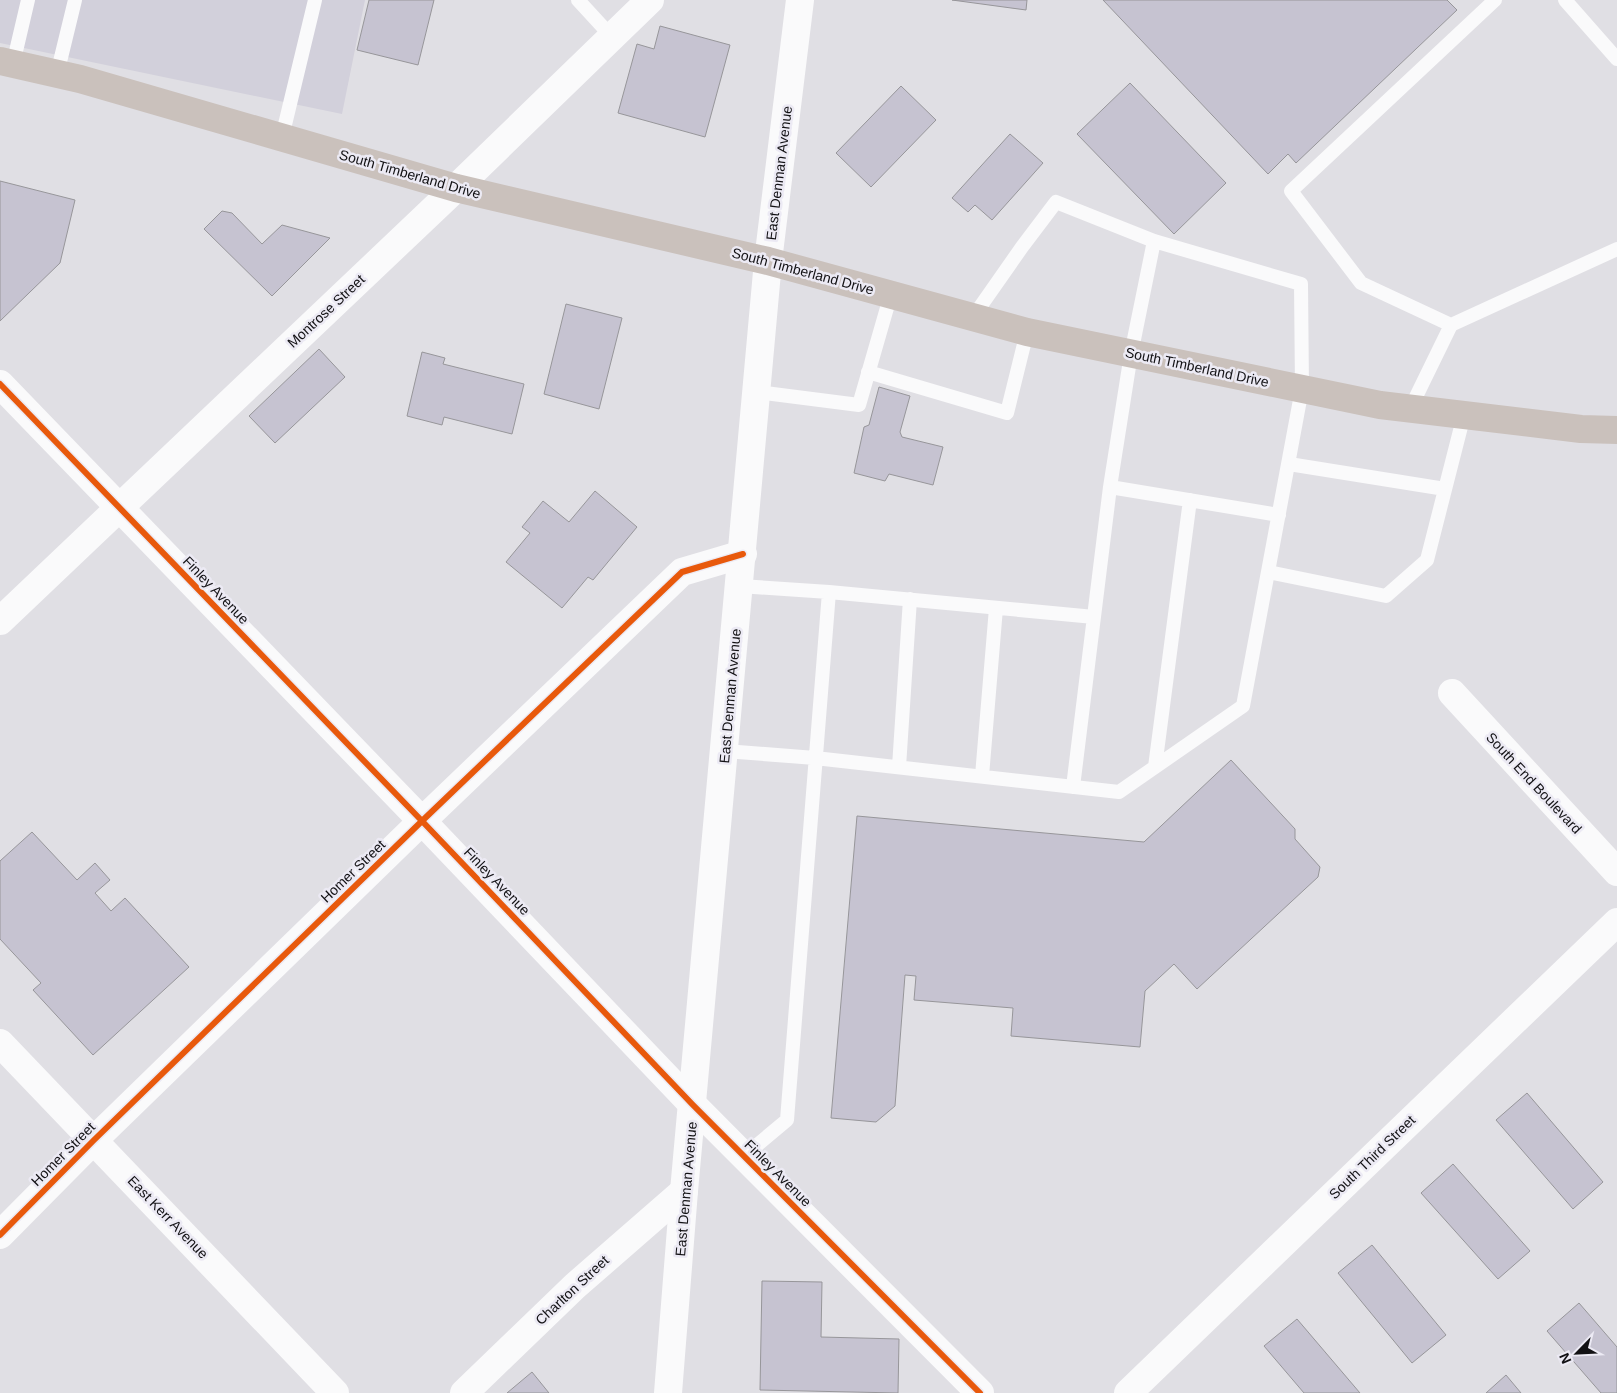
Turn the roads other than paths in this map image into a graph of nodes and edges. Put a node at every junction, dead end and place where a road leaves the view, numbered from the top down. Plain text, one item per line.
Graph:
1 (28, 0) edge
2 (75, 0) edge
3 (315, 0) edge
4 (578, 0) edge
5 (650, 0) edge
6 (800, 0) edge
7 (1495, 0) edge
8 (1565, 0) edge
9 (612, 36) junction
10 (1617, 59) edge
11 (6, 62) edge
12 (57, 74) junction
13 (282, 138) junction
14 (456, 188) junction
15 (1154, 241) junction
16 (1617, 249) edge
17 (768, 261) junction
18 (891, 294) junction
19 (973, 317) junction
20 (1451, 325) junction
21 (1027, 332) junction
22 (1131, 354) junction
23 (868, 372) junction
24 (0, 384) edge
25 (1302, 390) junction
26 (757, 392) junction
27 (1410, 409) junction
28 (1464, 415) junction
29 (1617, 430) edge
30 (1289, 464) junction
31 (1110, 487) junction
32 (1445, 489) junction
33 (1190, 500) junction
34 (118, 508) junction
35 (1279, 515) junction
36 (743, 554) junction
37 (1268, 572) junction
38 (740, 586) junction
39 (829, 592) junction
40 (910, 599) junction
41 (996, 608) junction
42 (1094, 617) junction
43 (0, 621) edge
44 (1452, 694) dead end
45 (725, 751) junction
46 (815, 758) junction
47 (899, 767) junction
48 (1155, 767) junction
49 (982, 776) junction
50 (1073, 787) junction
51 (422, 821) junction
52 (1617, 872) edge
53 (1617, 922) edge
54 (0, 1043) edge
55 (693, 1105) junction
56 (94, 1140) junction
57 (744, 1156) junction
58 (684, 1191) junction
59 (0, 1235) edge
60 (335, 1393) edge
61 (464, 1393) edge
62 (668, 1393) edge
63 (980, 1393) edge
64 (1128, 1393) edge

1 - 11 lane
2 - 12 lane
3 - 13 lane
4 - 9 lane
5 - 9 street, Montrose Street
6 - 17 street, East Denman Avenue
7 - 20 lane
8 - 10 lane
9 - 14 street, Montrose Street
11 - 12 main road, South Timberland Drive
12 - 13 main road, South Timberland Drive
13 - 14 main road, South Timberland Drive
14 - 17 main road, South Timberland Drive
14 - 34 street, Montrose Street
15 - 19 lane
15 - 22 lane
15 - 25 lane
16 - 20 lane
17 - 18 main road, South Timberland Drive
17 - 26 street, East Denman Avenue
18 - 19 main road, South Timberland Drive
18 - 23 lane
19 - 21 main road, South Timberland Drive
20 - 27 lane
21 - 22 main road, South Timberland Drive
21 - 23 lane
22 - 25 main road, South Timberland Drive
22 - 31 lane
23 - 26 lane
24 - 34 street, Finley Avenue
25 - 27 main road, South Timberland Drive
25 - 30 lane
26 - 36 street, East Denman Avenue
27 - 28 main road, South Timberland Drive
28 - 29 main road, South Timberland Drive
28 - 32 lane
30 - 32 lane
30 - 35 lane
31 - 33 lane
31 - 42 lane
32 - 37 lane
33 - 35 lane
33 - 48 lane
34 - 43 street, Montrose Street
34 - 51 street, Finley Avenue
35 - 37 lane
36 - 38 street, East Denman Avenue
36 - 51 street, Homer Street
37 - 48 lane
38 - 39 lane
38 - 45 street, East Denman Avenue
39 - 40 lane
39 - 46 lane
40 - 41 lane
40 - 47 lane
41 - 42 lane
41 - 49 lane
42 - 50 lane
44 - 52 street, South End Boulevard
45 - 46 lane
45 - 55 street, East Denman Avenue
46 - 47 lane
46 - 57 lane
47 - 49 lane
48 - 50 lane
49 - 50 lane
51 - 55 street, Finley Avenue
51 - 56 street, Homer Street
53 - 64 street, South Third Street
54 - 56 street, East Kerr Avenue
55 - 57 street, Finley Avenue
55 - 58 street, East Denman Avenue
56 - 59 street, Homer Street
56 - 60 street, East Kerr Avenue
57 - 63 street, Finley Avenue
58 - 61 street, Charlton Street
58 - 62 street, East Denman Avenue

